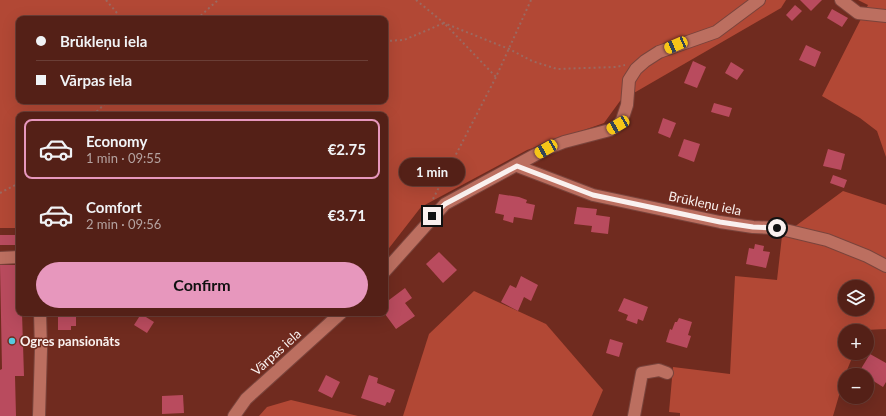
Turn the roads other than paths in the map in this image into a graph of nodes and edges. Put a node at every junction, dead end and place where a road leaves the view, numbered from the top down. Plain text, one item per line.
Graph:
1 (759, 0) edge
2 (841, 0) edge
3 (886, 16) edge
4 (517, 166) junction
5 (16, 257) edge
6 (0, 258) edge
7 (886, 266) edge
8 (388, 267) edge
9 (40, 316) edge
10 (338, 316) edge
11 (667, 373) dead end
12 (39, 416) edge
13 (234, 416) edge
14 (634, 416) edge

1 - 4 street
2 - 3 street
4 - 7 street, Brūkleņu iela
4 - 8 street
5 - 6 street
9 - 12 street
10 - 13 street, Vārpas iela
11 - 14 street

